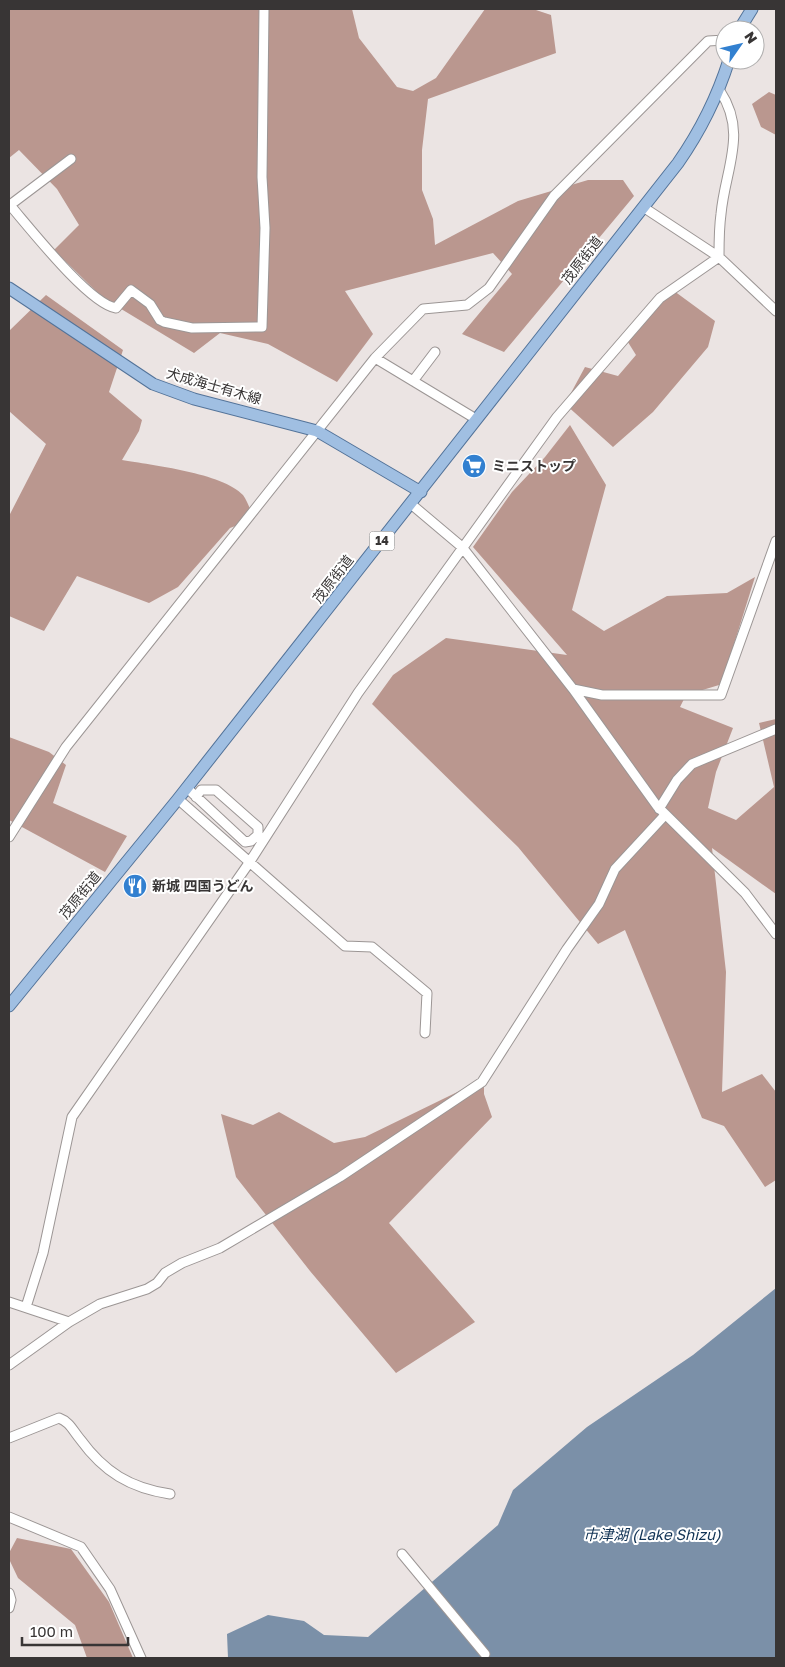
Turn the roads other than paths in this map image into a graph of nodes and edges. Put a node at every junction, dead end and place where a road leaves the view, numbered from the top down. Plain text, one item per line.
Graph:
1 (264, 9) edge
2 (752, 9) edge
3 (746, 20) edge
4 (715, 41) edge
5 (726, 70) edge
6 (720, 91) junction
7 (71, 159) dead end
8 (9, 204) edge
9 (643, 207) junction
10 (719, 257) junction
11 (9, 288) edge
12 (776, 311) edge
13 (434, 352) dead end
14 (375, 358) junction
15 (413, 381) junction
16 (476, 419) junction
17 (318, 431) junction
18 (421, 492) junction
19 (411, 504) junction
20 (776, 541) edge
21 (462, 547) junction
22 (573, 689) junction
23 (776, 729) edge
24 (187, 788) junction
25 (196, 797) junction
26 (178, 799) junction
27 (662, 812) junction
28 (9, 837) edge
29 (249, 863) junction
30 (776, 934) edge
31 (9, 1006) edge
32 (425, 1033) dead end
33 (9, 1302) edge
34 (26, 1307) junction
35 (70, 1322) junction
36 (9, 1365) edge
37 (9, 1438) edge
38 (170, 1494) dead end
39 (9, 1517) edge
40 (405, 1557) dead end
41 (9, 1593) edge
42 (9, 1608) edge
43 (485, 1654) dead end
44 (141, 1658) edge

1 - 8 street
2 - 3 main road
4 - 14 street
5 - 6 main road, 茂原街道 / 14
6 - 9 main road, 茂原街道 / 14
6 - 10 street
7 - 8 street
9 - 10 street
9 - 16 main road, 茂原街道 / 14
10 - 12 street
10 - 21 street
11 - 17 main road, 犬成海士有木線
13 - 15 street
14 - 15 street
14 - 17 street
15 - 16 street
16 - 18 main road, 茂原街道 / 14
17 - 18 main road, 犬成海士有木線
17 - 28 street
18 - 19 main road, 茂原街道 / 14
19 - 21 street
19 - 24 main road, 茂原街道 / 14
20 - 22 street
21 - 22 street
21 - 29 street
22 - 27 street
23 - 27 street
24 - 25 street
24 - 26 main road, 茂原街道 / 14
25 - 25 street
26 - 29 street
26 - 31 main road, 茂原街道 / 14
27 - 30 street
27 - 35 street
29 - 32 street
29 - 34 street
33 - 34 street
34 - 35 street
35 - 36 street
37 - 38 street
39 - 44 street
40 - 43 street
41 - 42 street

